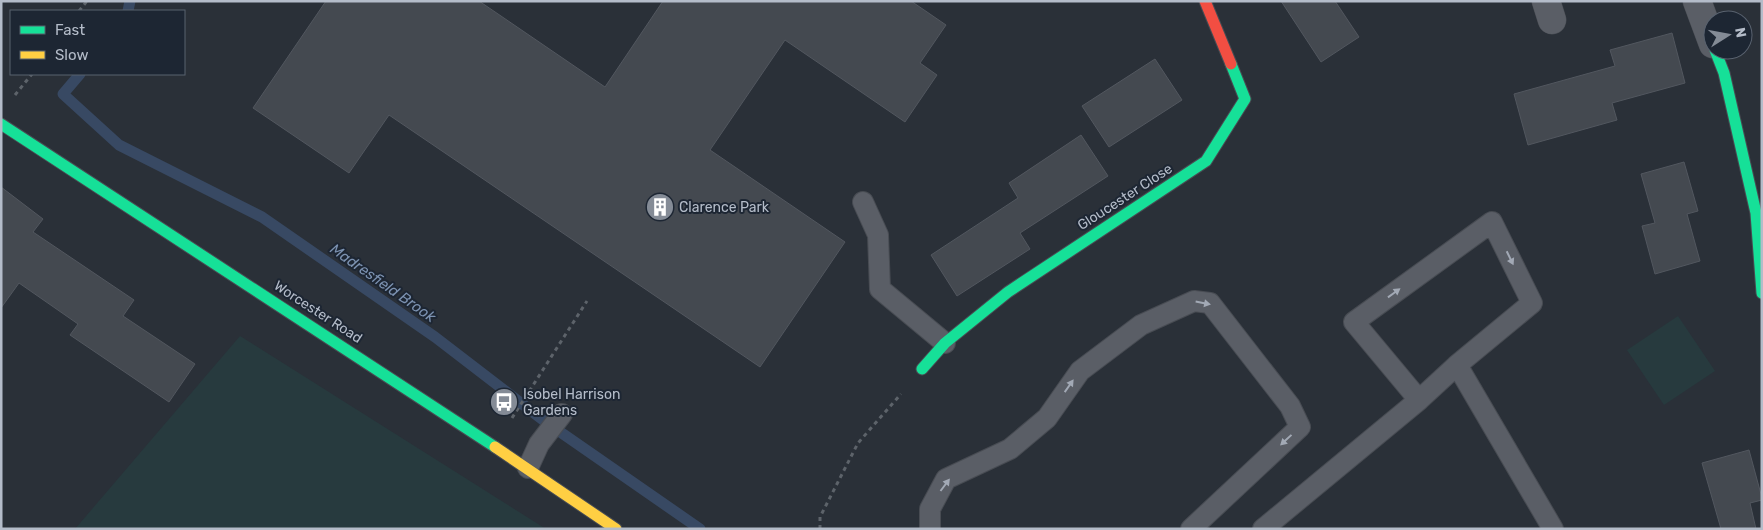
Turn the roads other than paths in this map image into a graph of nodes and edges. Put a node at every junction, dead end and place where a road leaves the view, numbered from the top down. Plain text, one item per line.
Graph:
1 (1205, 1) edge
2 (1697, 1) edge
3 (1703, 17) edge
4 (1719, 60) edge
5 (1, 124) edge
6 (864, 202) dead end
7 (1759, 212) edge
8 (1762, 293) edge
9 (945, 343) junction
10 (1457, 365) junction
11 (922, 369) road end
12 (1419, 400) junction
13 (562, 414) dead end
14 (528, 468) junction
15 (616, 529) edge
16 (930, 529) edge
17 (1191, 529) edge
18 (1263, 529) edge
19 (1553, 529) edge

1 - 9 main road, Gloucester Close
2 - 3 street
4 - 7 main road
5 - 14 main road, Worcester Road
6 - 9 lane
7 - 8 main road
9 - 11 main road, Gloucester Close
10 - 12 lane
12 -> 10 lane
10 - 19 lane
12 - 18 lane
13 - 14 lane
14 - 15 main road, Worcester Road
16 -> 17 lane

